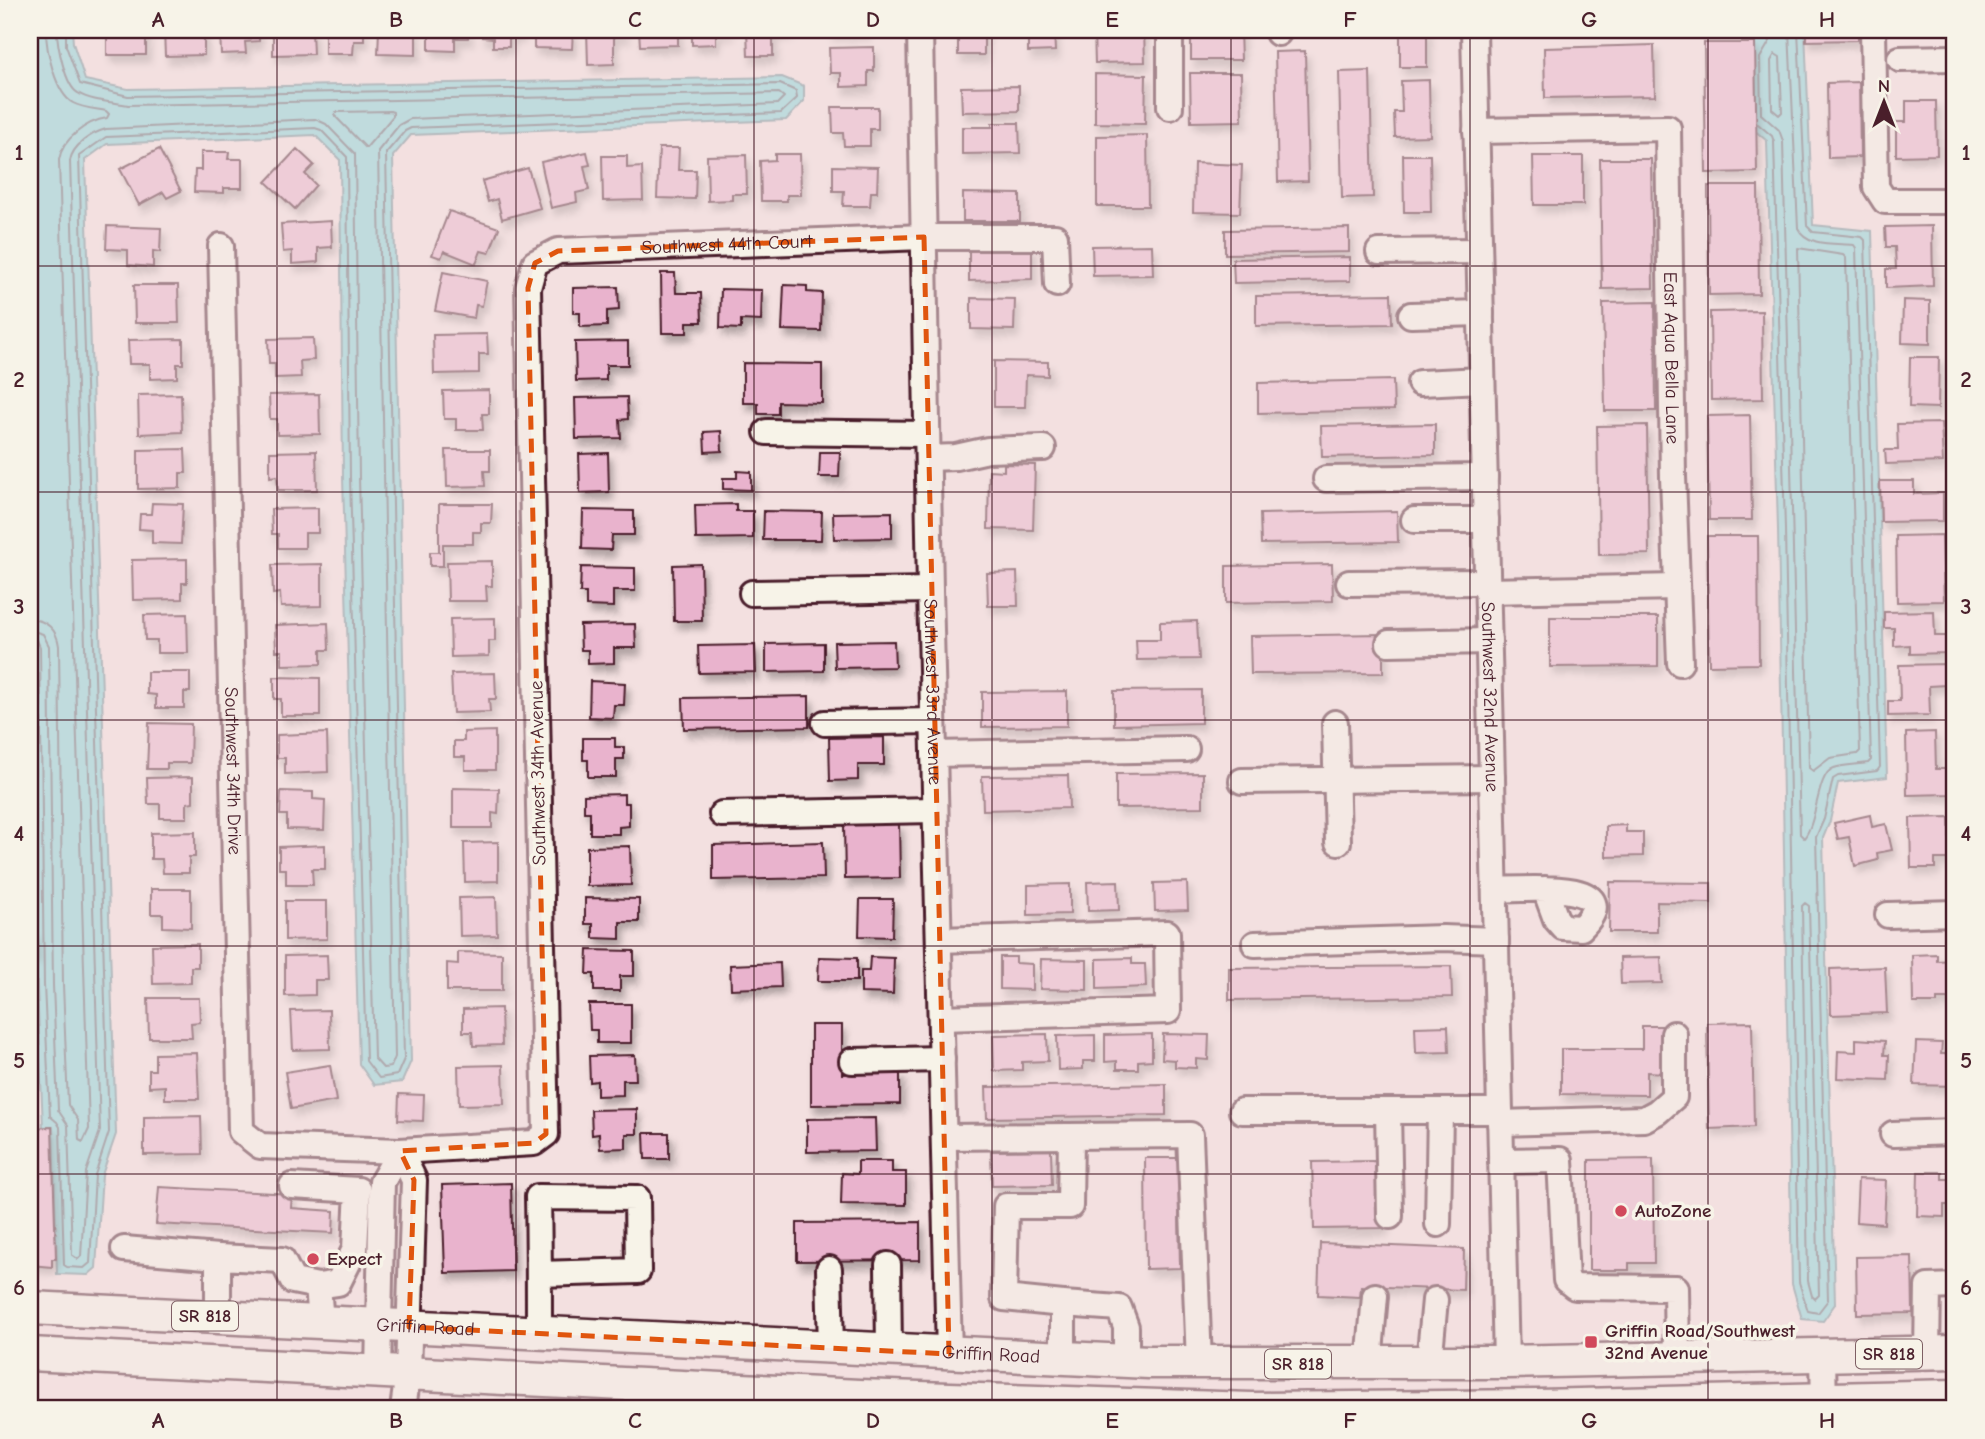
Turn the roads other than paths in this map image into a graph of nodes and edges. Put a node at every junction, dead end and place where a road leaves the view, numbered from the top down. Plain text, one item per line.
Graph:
1 (920, 30) edge
2 (1170, 30) edge
3 (1474, 30) edge
4 (1873, 30) edge
5 (1955, 58) edge
6 (1900, 59) dead end
7 (1170, 107) dead end
8 (1476, 131) junction
9 (1955, 201) edge
10 (924, 237) junction
11 (221, 246) dead end
12 (1479, 251) junction
13 (1379, 252) dead end
14 (535, 263) joint
15 (1057, 284) dead end
16 (1481, 313) junction
17 (1411, 315) dead end
18 (1482, 380) junction
19 (1420, 383) dead end
20 (767, 432) dead end
21 (927, 446) junction
22 (1043, 448) dead end
23 (1485, 477) junction
24 (1326, 480) dead end
25 (1415, 520) dead end
26 (1486, 520) junction
27 (1349, 583) dead end
28 (1487, 586) junction
29 (1676, 587) junction
30 (930, 590) junction
31 (752, 593) dead end
32 (1489, 641) junction
33 (1389, 643) dead end
34 (1680, 663) dead end
35 (933, 721) junction
36 (825, 723) dead end
37 (1335, 723) dead end
38 (1186, 749) dead end
39 (934, 754) junction
40 (1492, 778) junction
41 (1337, 780) junction
42 (1242, 781) dead end
43 (935, 810) junction
44 (722, 814) dead end
45 (1338, 842) dead end
46 (1545, 889) dead end
47 (1495, 890) junction
48 (1955, 914) edge
49 (1888, 915) dead end
50 (939, 940) junction
51 (1496, 940) junction
52 (1255, 944) dead end
53 (941, 1018) junction
54 (1674, 1034) dead end
55 (942, 1059) junction
56 (852, 1061) dead end
57 (1242, 1111) dead end
58 (1388, 1111) junction
59 (1440, 1111) junction
60 (1500, 1117) junction
61 (1955, 1132) edge
62 (1893, 1134) dead end
63 (1071, 1136) junction
64 (944, 1137) junction
65 (400, 1151) junction
66 (1501, 1161) junction
67 (292, 1186) dead end
68 (1390, 1216) dead end
69 (1438, 1224) dead end
70 (124, 1249) dead end
71 (355, 1249) junction
72 (382, 1251) junction
73 (411, 1252) junction
74 (218, 1258) junction
75 (888, 1265) dead end
76 (829, 1269) dead end
77 (539, 1274) junction
78 (318, 1286) junction
79 (1955, 1286) edge
80 (1375, 1296) dead end
81 (1434, 1300) dead end
82 (1063, 1304) junction
83 (30, 1308) edge
84 (218, 1317) junction
85 (321, 1322) junction
86 (394, 1326) junction
87 (539, 1333) junction
88 (831, 1348) junction
89 (889, 1351) junction
90 (1941, 1353) edge
91 (30, 1354) edge
92 (949, 1354) junction
93 (1823, 1355) junction
94 (1055, 1359) junction
95 (1677, 1359) junction
96 (1126, 1362) junction
97 (1506, 1362) junction
98 (1199, 1363) junction
99 (1369, 1363) junction
100 (1429, 1363) junction
101 (393, 1372) junction
102 (1955, 1396) edge
103 (967, 1399) junction
104 (859, 1403) edge
105 (1824, 1404) edge
106 (1397, 1407) junction
107 (403, 1409) edge
108 (1251, 1409) edge
109 (1285, 1409) edge

1 - 10 street, Southwest 33rd Avenue
2 - 7 street
3 - 8 street, Southwest 32nd Avenue
4 - 9 street
5 - 6 street
8 - 12 street, Southwest 32nd Avenue
8 - 29 street, East Aqua Bella Lane
10 - 14 street, Southwest 44th Court
10 - 15 street, Southwest 44th Court
10 - 21 street, Southwest 33rd Avenue
11 - 65 street, Southwest 34th Drive
12 - 13 street
12 - 16 street, Southwest 32nd Avenue
14 - 65 street, Southwest 34th Avenue
16 - 17 street
16 - 18 street, Southwest 32nd Avenue
18 - 19 street
18 - 23 street, Southwest 32nd Avenue
20 - 21 street
21 - 22 street
21 - 30 street, Southwest 33rd Avenue
23 - 24 street
23 - 26 street, Southwest 32nd Avenue
25 - 26 street
26 - 28 street, Southwest 32nd Avenue
27 - 28 street
28 - 29 street
28 - 32 street, Southwest 32nd Avenue
29 - 34 street, East Aqua Bella Lane
30 - 31 street
30 - 35 street, Southwest 33rd Avenue
32 - 33 street
32 - 40 street, Southwest 32nd Avenue
35 - 36 street
35 - 39 street, Southwest 33rd Avenue
37 - 41 street
38 - 39 street
39 - 43 street, Southwest 33rd Avenue
40 - 41 street
40 - 47 street, Southwest 32nd Avenue
41 - 42 street
41 - 45 street
43 - 44 street
43 - 50 street, Southwest 33rd Avenue
46 - 47 street
47 - 51 street, Southwest 32nd Avenue
48 - 49 street
50 - 53 street, Southwest 33rd Avenue
50 - 53 street
51 - 52 street
51 - 60 street, Southwest 32nd Avenue
53 - 55 street, Southwest 33rd Avenue
54 - 60 street
55 - 56 street
55 - 64 street, Southwest 33rd Avenue
57 - 58 street
58 - 59 street
58 - 68 street
59 - 60 street
59 - 69 street
60 - 66 street, Southwest 32nd Avenue
61 - 62 street
63 - 64 street
63 - 82 street
63 - 98 street
64 - 92 street, Southwest 33rd Avenue
65 - 72 street
65 - 73 street
66 - 95 street
66 - 97 street, Southwest 32nd Avenue
67 - 71 street
70 - 74 street
71 - 72 street
71 - 78 street
72 - 73 street
72 - 86 street
73 - 86 street
74 - 78 street
74 - 84 street
75 - 89 street
76 - 88 street
77 - 77 street
77 - 87 street
78 - 85 street
79 - 90 street
80 - 99 street
81 - 100 street
82 - 94 street
82 - 96 street
83 - 84 main road, Griffin Road / SR 818
84 - 85 main road, Griffin Road / SR 818
85 - 86 main road, Griffin Road / SR 818
86 - 87 main road, Griffin Road / SR 818
86 - 101 street
87 - 88 main road, Griffin Road / SR 818
88 - 89 main road, Griffin Road / SR 818
89 - 92 main road, Griffin Road / SR 818
90 - 93 main road, Griffin Road / SR 818
91 - 101 main road, SR 818
92 - 94 main road, Griffin Road / SR 818
92 - 104 main road
93 - 95 main road, Griffin Road / SR 818
93 - 105 street
94 - 96 main road, Griffin Road / SR 818
94 - 103 main road
95 - 97 main road, Griffin Road / SR 818
96 - 98 main road, Griffin Road / SR 818
97 - 100 main road, Griffin Road / SR 818
97 - 106 main road
98 - 99 main road, Griffin Road / SR 818
99 - 100 main road, Griffin Road / SR 818
101 - 104 main road, SR 818
101 - 107 street
102 - 105 main road, SR 818
103 - 104 main road, SR 818
103 - 108 main road, SR 818
105 - 106 main road, SR 818
106 - 109 main road, SR 818
108 - 109 main road, SR 818

